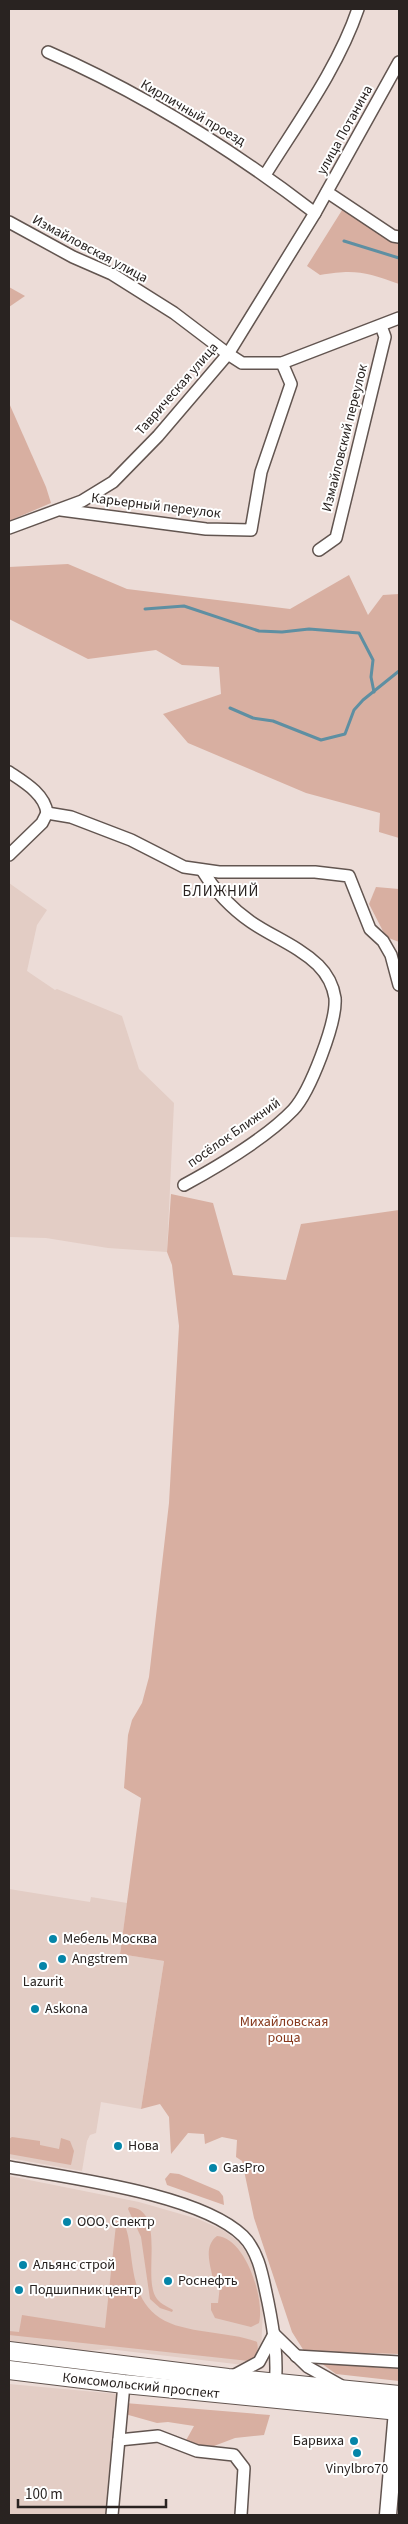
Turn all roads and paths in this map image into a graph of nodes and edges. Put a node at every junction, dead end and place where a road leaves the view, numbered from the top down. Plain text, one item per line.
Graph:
1 (358, 9) edge
2 (48, 52) dead end
3 (399, 62) edge
4 (265, 175) junction
5 (327, 192) junction
6 (315, 213) junction
7 (9, 222) edge
8 (399, 237) edge
9 (399, 318) edge
10 (381, 326) junction
11 (228, 354) junction
12 (282, 363) junction
13 (59, 510) junction
14 (9, 528) edge
15 (319, 550) dead end
16 (9, 772) edge
17 (48, 813) junction
18 (9, 855) edge
19 (202, 870) junction
20 (399, 985) edge
21 (184, 1185) dead end
22 (9, 2167) edge
23 (274, 2334) junction
24 (9, 2351) edge
25 (296, 2356) junction
26 (399, 2362) edge
27 (9, 2370) edge
28 (228, 2378) junction
29 (124, 2384) junction
30 (354, 2390) junction
31 (274, 2391) junction
32 (398, 2403) edge
33 (118, 2440) junction
34 (112, 2515) edge
35 (241, 2515) edge
36 (388, 2515) edge

1 - 4 street
2 - 4 street, Кирпичный проезд
3 - 5 street, улица Потанина
4 - 6 street, Кирпичный проезд
5 - 6 street, улица Потанина
5 - 8 street
6 - 11 street, Таврическая улица
7 - 11 street, Измайловская улица
9 - 10 street, Измайловская улица
10 - 12 street, Измайловская улица
10 - 15 street, Измайловский переулок
11 - 12 street, Измайловская улица
11 - 13 street, Таврическая улица
12 - 13 street, Карьерный переулок
13 - 14 street, Таврическая улица
16 - 17 street
17 - 18 street
17 - 19 street
19 - 20 street
19 - 21 street, посёлок Ближний
22 - 23 street
23 - 25 street, Комсомольский проспект
23 - 28 street, Комсомольский проспект
23 - 31 street
24 - 28 main road, Комсомольский проспект
25 - 26 street
25 - 30 street, Комсомольский проспект
27 - 29 main road, Комсомольский проспект
28 - 31 main road, Комсомольский проспект
29 - 31 main road, Комсомольский проспект
29 - 33 street
30 - 31 main road, Комсомольский проспект
30 - 32 main road, Комсомольский проспект
31 - 32 main road, Комсомольский проспект
32 - 36 street
33 - 34 street
33 - 35 street

